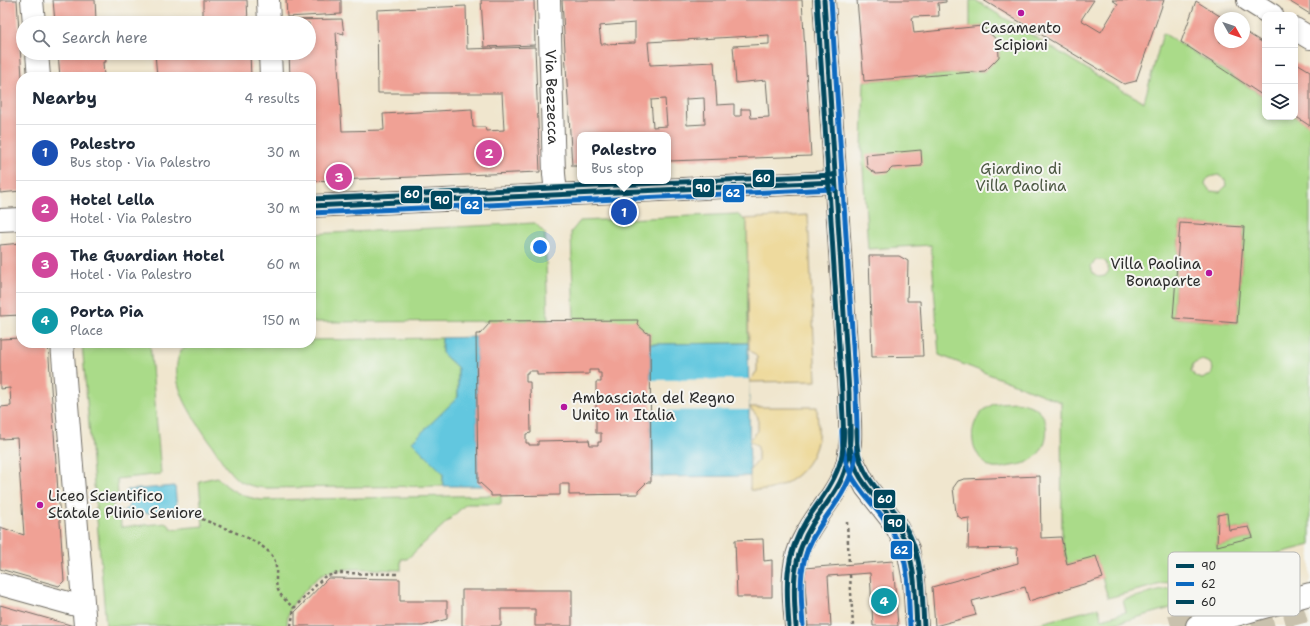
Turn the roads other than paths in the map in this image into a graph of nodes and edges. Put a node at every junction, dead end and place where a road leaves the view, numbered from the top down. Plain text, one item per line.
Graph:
1 (32, 0) edge
2 (268, 0) edge
3 (549, 0) edge
4 (824, 0) edge
5 (1248, 0) edge
6 (1267, 12) edge
7 (33, 16) edge
8 (269, 16) edge
9 (1298, 31) edge
10 (1310, 38) edge
11 (38, 60) edge
12 (270, 60) edge
13 (39, 72) edge
14 (271, 72) edge
15 (834, 182) junction
16 (556, 194) junction
17 (316, 206) edge
18 (16, 219) edge
19 (0, 220) edge
20 (62, 348) edge
21 (849, 454) junction
22 (0, 584) edge
23 (1310, 594) edge
24 (1300, 597) edge
25 (1232, 616) edge
26 (84, 617) edge
27 (796, 626) edge
28 (917, 626) edge
29 (1197, 626) tunnel mouth

1 - 7 main road
2 - 8 main road
3 - 16 main road, Via Bezzecca
4 - 15 main road
5 - 6 main road
9 - 10 main road
11 - 13 main road
12 - 14 main road
15 - 16 main road
15 - 21 main road
16 - 17 main road
18 - 19 main road
20 - 26 main road
21 - 27 main road
21 - 28 main road
22 - 26 main road
23 - 24 main road
25 - 29 main road

